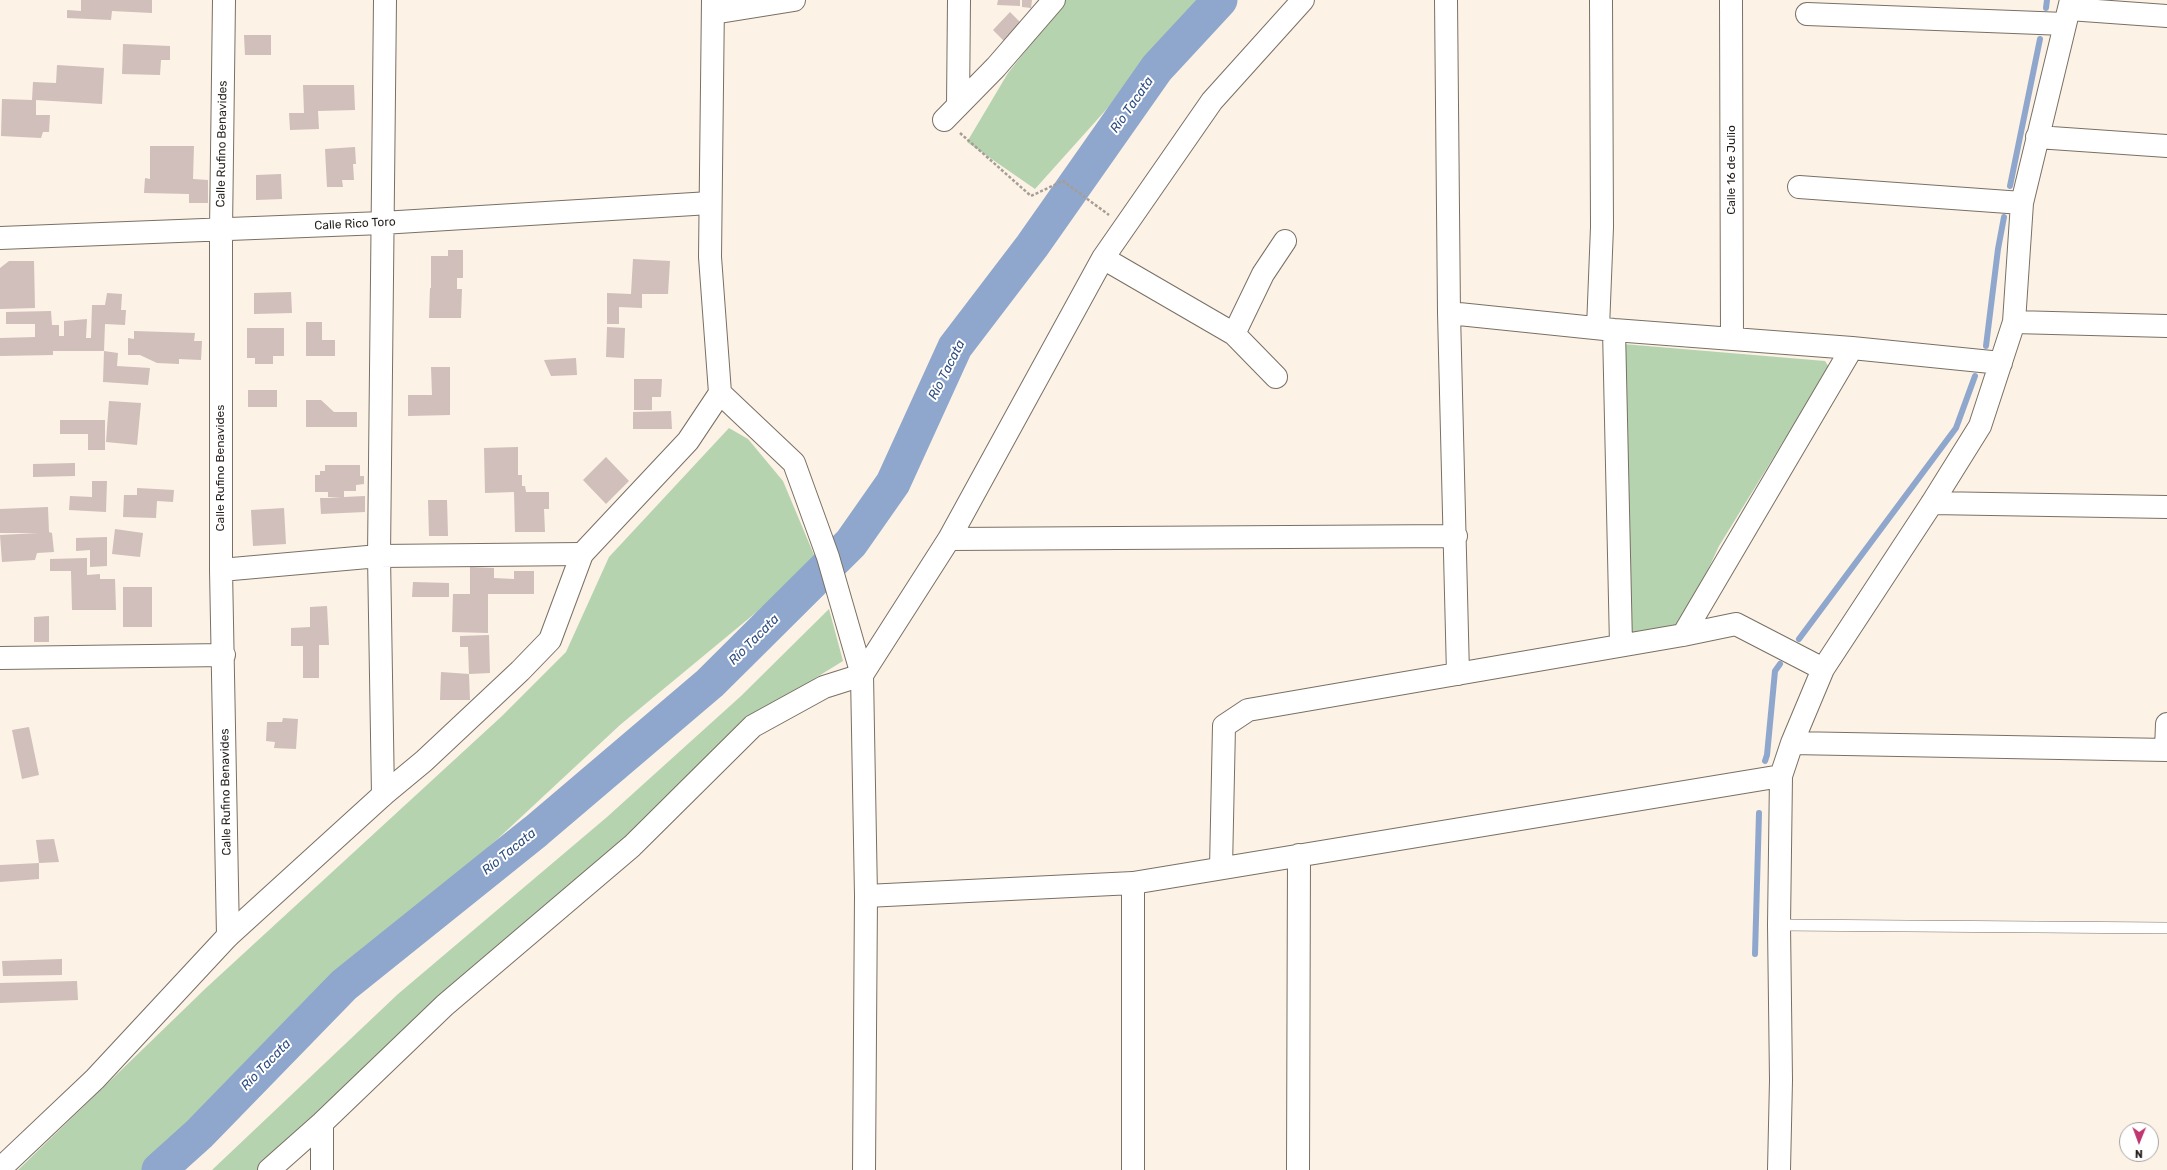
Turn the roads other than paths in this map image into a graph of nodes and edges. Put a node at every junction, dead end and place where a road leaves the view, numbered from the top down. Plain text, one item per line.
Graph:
1 (224, 0) edge
2 (384, 0) edge
3 (794, 0) edge
4 (959, 0) edge
5 (1054, 0) edge
6 (1303, 0) edge
7 (1446, 0) edge
8 (1601, 0) edge
9 (1731, 0) edge
10 (713, 7) edge
11 (2069, 11) edge
12 (1807, 14) dead end
13 (2167, 16) edge
14 (2037, 137) junction
15 (2167, 146) edge
16 (1799, 187) dead end
17 (710, 203) junction
18 (2022, 203) junction
19 (382, 223) junction
20 (221, 230) junction
21 (0, 238) edge
22 (1285, 241) dead end
23 (1103, 258) junction
24 (1449, 313) junction
25 (2014, 322) junction
26 (2167, 326) edge
27 (1606, 329) junction
28 (1234, 334) junction
29 (1732, 339) junction
30 (1852, 348) junction
31 (2001, 363) junction
32 (1276, 377) dead end
33 (720, 393) junction
34 (1932, 503) junction
35 (2167, 507) edge
36 (1456, 536) junction
37 (949, 539) junction
38 (582, 554) junction
39 (379, 556) junction
40 (222, 570) junction
41 (1683, 635) junction
42 (1621, 645) junction
43 (224, 655) junction
44 (0, 658) edge
45 (1823, 669) junction
46 (862, 674) junction
47 (1458, 674) junction
48 (2167, 724) edge
49 (1792, 743) junction
50 (2167, 750) edge
51 (1781, 776) junction
52 (383, 795) junction
53 (1299, 855) junction
54 (1221, 868) junction
55 (1133, 883) junction
56 (866, 896) junction
57 (1779, 925) junction
58 (2167, 928) edge
59 (228, 936) junction
60 (322, 1123) junction
61 (0, 1169) edge
62 (269, 1170) edge
63 (322, 1170) edge
64 (864, 1170) edge
65 (1133, 1170) edge
66 (1298, 1170) edge
67 (1779, 1170) edge

1 - 20 street, Calle Rufino Benavides
2 - 19 street
3 - 10 street
4 - 5 street
6 - 23 street
7 - 24 street
8 - 27 street
9 - 29 street, Calle 16 de Julio
10 - 17 street
11 - 12 street
11 - 13 street
11 - 14 street
14 - 15 street
14 - 18 street
16 - 18 street
17 - 19 street, Calle Rico Toro
17 - 33 street
18 - 25 street
19 - 20 street, Calle Rico Toro
19 - 39 street
20 - 21 street, Calle Rico Toro
20 - 40 street, Calle Rufino Benavides
22 - 28 street
23 - 28 street
23 - 37 street
24 - 27 street
24 - 36 street
25 - 26 street
25 - 31 street
27 - 29 street
27 - 42 street
28 - 32 street
29 - 30 street
30 - 31 street
30 - 41 street
31 - 34 street
33 - 38 street
33 - 46 street
34 - 35 street
34 - 45 street
36 - 37 street
36 - 47 street
37 - 46 street
38 - 39 street
38 - 52 street
39 - 40 street
39 - 52 street
40 - 43 street, Calle Rufino Benavides
41 - 42 street
41 - 45 street
42 - 47 street
43 - 44 street
43 - 59 street, Calle Rufino Benavides
45 - 49 street
46 - 56 street
46 - 60 street
47 - 54 street
48 - 50 street
49 - 50 street
49 - 51 street
51 - 53 street
51 - 57 street
52 - 59 street
53 - 54 street
53 - 66 street
54 - 55 street
55 - 56 street
55 - 65 street
56 - 64 street
57 - 58 lane
57 - 67 street
59 - 61 street
60 - 62 street
60 - 63 street

